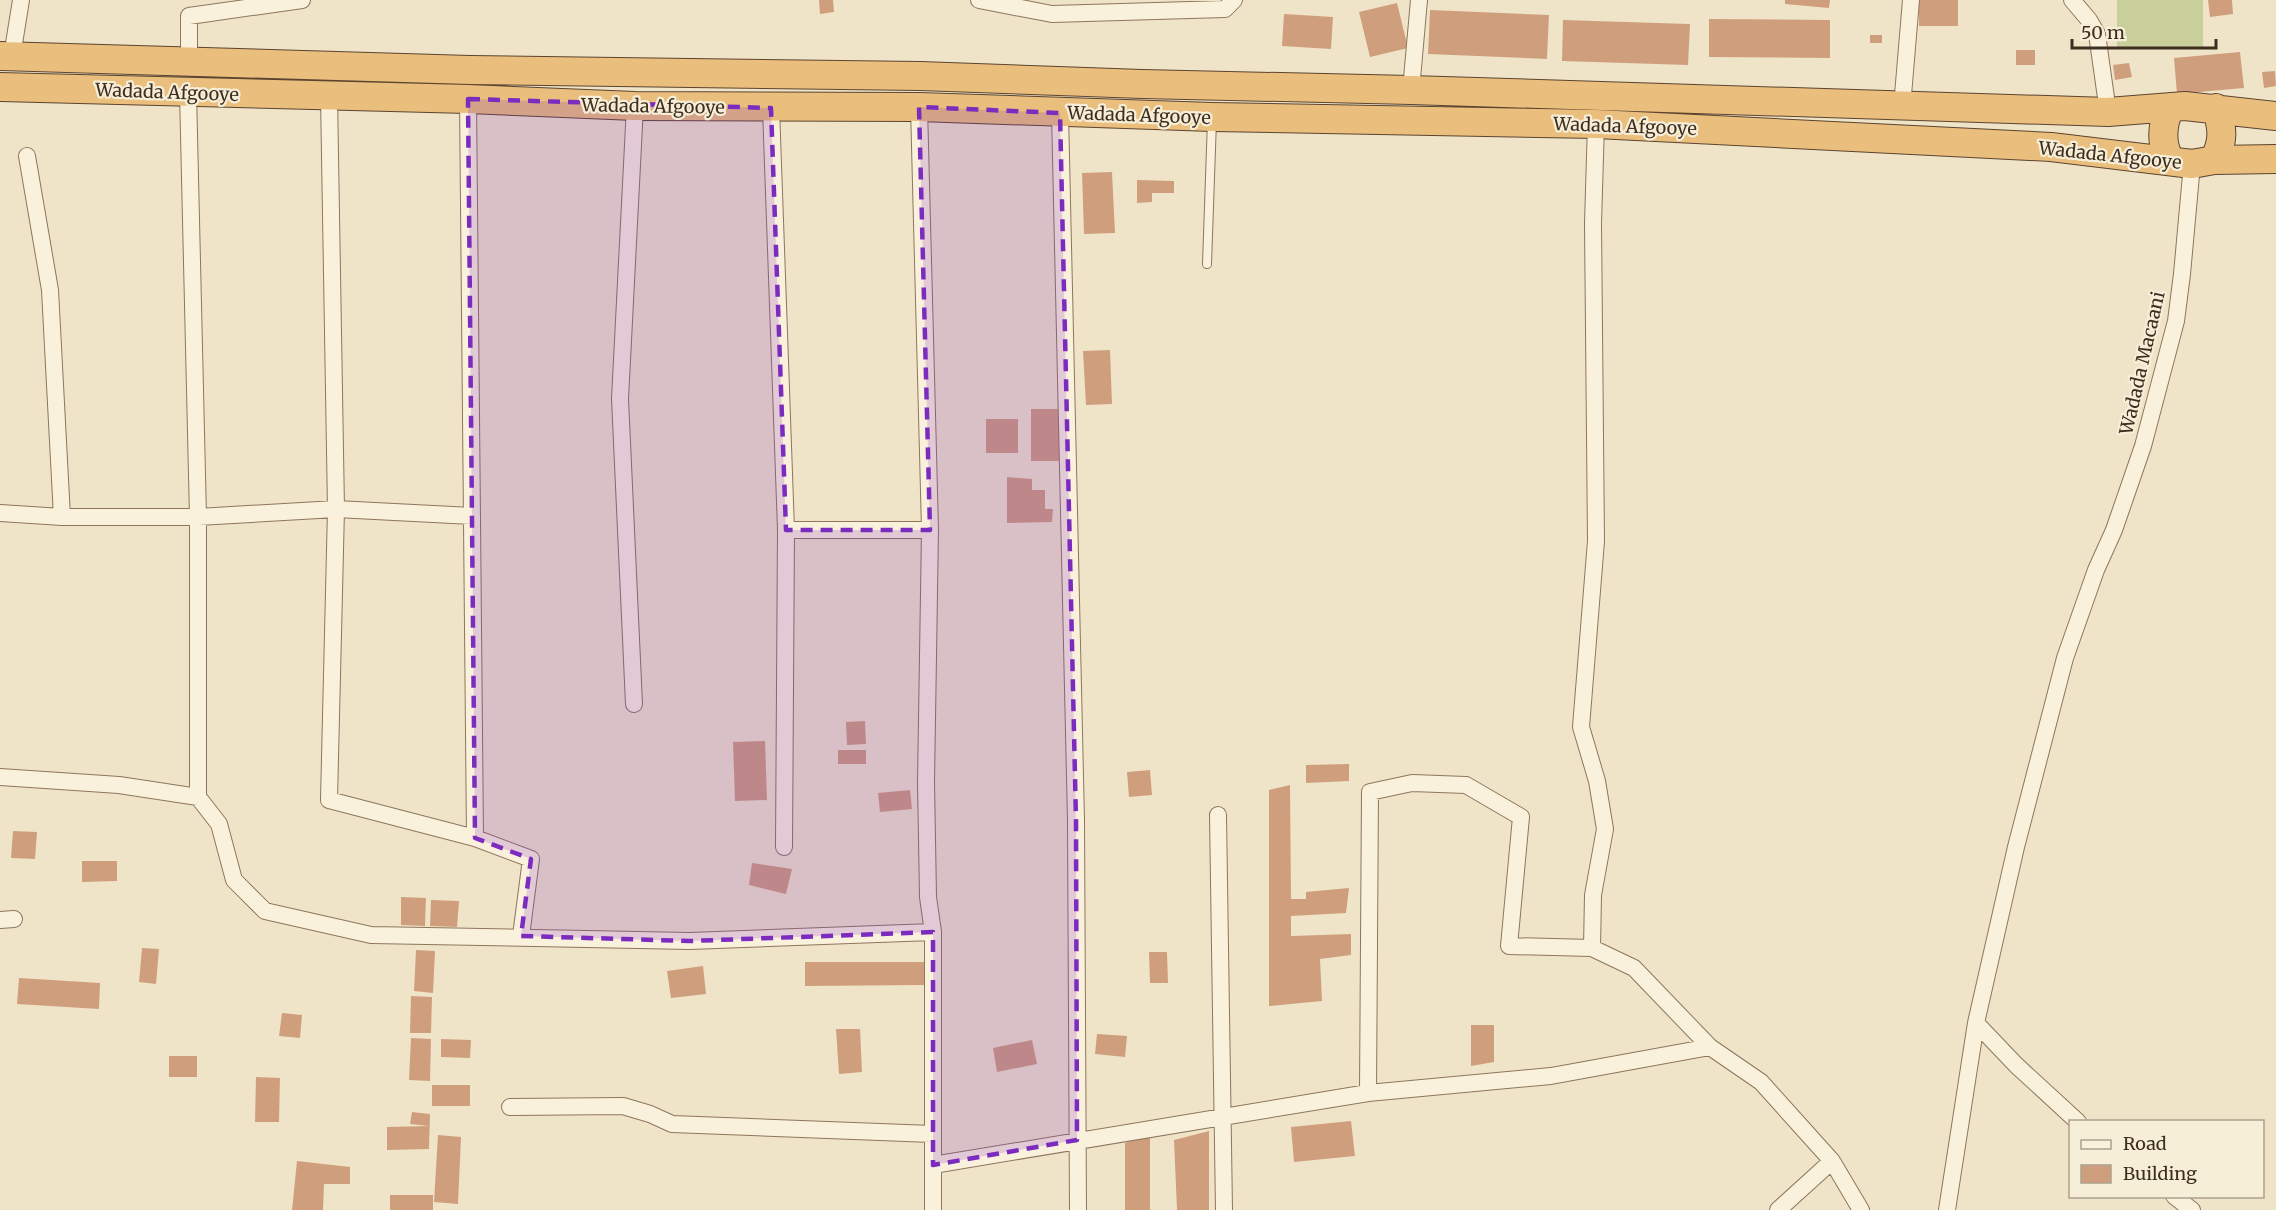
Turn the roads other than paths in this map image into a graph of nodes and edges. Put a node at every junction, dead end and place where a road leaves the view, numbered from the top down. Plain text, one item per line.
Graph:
1 (21, 0) edge
2 (302, 0) edge
3 (979, 0) edge
4 (1234, 0) edge
5 (1419, 0) edge
6 (1911, 0) edge
7 (2072, 0) edge
8 (6, 56) edge
9 (189, 60) junction
10 (0, 87) edge
11 (1411, 90) junction
12 (188, 92) junction
13 (329, 96) junction
14 (468, 99) junction
15 (634, 106) junction
16 (919, 107) junction
17 (1902, 107) junction
18 (2170, 107) junction
19 (771, 108) junction
20 (2216, 108) junction
21 (2108, 112) junction
22 (1060, 113) junction
23 (2276, 116) edge
24 (1212, 117) junction
25 (1596, 124) junction
26 (27, 156) dead end
27 (2276, 159) edge
28 (2192, 162) junction
29 (1207, 264) dead end
30 (336, 509) junction
31 (0, 513) edge
32 (472, 516) junction
33 (62, 517) junction
34 (198, 517) junction
35 (786, 530) junction
36 (930, 530) junction
37 (634, 704) dead end
38 (0, 777) edge
39 (198, 798) junction
40 (1218, 815) dead end
41 (475, 838) junction
42 (784, 847) dead end
43 (933, 932) junction
44 (521, 936) junction
45 (1592, 948) junction
46 (1976, 1023) junction
47 (1710, 1047) junction
48 (1368, 1093) junction
49 (510, 1107) dead end
50 (1224, 1117) junction
51 (2076, 1120) edge
52 (932, 1134) junction
53 (1077, 1140) junction
54 (1832, 1161) junction
55 (933, 1165) junction
56 (2175, 1198) edge
57 (933, 1210) edge
58 (1078, 1210) edge
59 (1224, 1210) edge
60 (1778, 1210) edge
61 (1861, 1210) edge
62 (1947, 1210) edge
63 (2192, 1210) edge

1 - 8 street
2 - 9 street
3 - 4 street
5 - 11 street
6 - 17 street
7 - 21 street
8 - 9 highway, Wadada Afgooye
9 - 11 highway, Wadada Afgooye
10 - 12 highway, Wadada Afgooye
11 - 17 highway, Wadada Afgooye
12 - 13 highway, Wadada Afgooye
12 - 34 street
13 - 14 highway, Wadada Afgooye
13 - 30 street
14 - 15 highway, Wadada Afgooye
14 - 32 street
15 - 19 highway, Wadada Afgooye
15 - 37 street
16 - 19 highway, Wadada Afgooye
16 - 22 highway, Wadada Afgooye
16 - 36 street
17 - 21 highway, Wadada Afgooye
18 - 20 highway, Wadada Afgooye
18 - 21 highway, Wadada Afgooye
18 - 28 highway
19 - 35 street
20 - 23 highway, Wadada Afgooye
20 - 28 highway
22 - 24 highway, Wadada Afgooye
22 - 53 street
24 - 25 highway, Wadada Afgooye
24 - 29 lane
25 - 28 highway, Wadada Afgooye
25 - 45 street
26 - 33 street
27 - 28 highway, Wadada Afgooye
28 - 46 street, Wadada Macaani
30 - 32 street
30 - 34 street
30 - 41 street
31 - 33 street
32 - 41 street
33 - 34 street
34 - 39 street
35 - 36 street
35 - 42 street
36 - 43 street
38 - 39 street
39 - 44 street
40 - 50 street
41 - 44 street
43 - 44 street
43 - 52 street
45 - 47 street
45 - 48 street
46 - 51 street
46 - 62 street, Wadada Macaani
47 - 48 street
47 - 54 street
48 - 50 street
49 - 52 street
50 - 53 street
50 - 59 street
52 - 55 street
53 - 55 street
53 - 58 street
54 - 60 street
54 - 61 street
55 - 57 street
56 - 63 street

